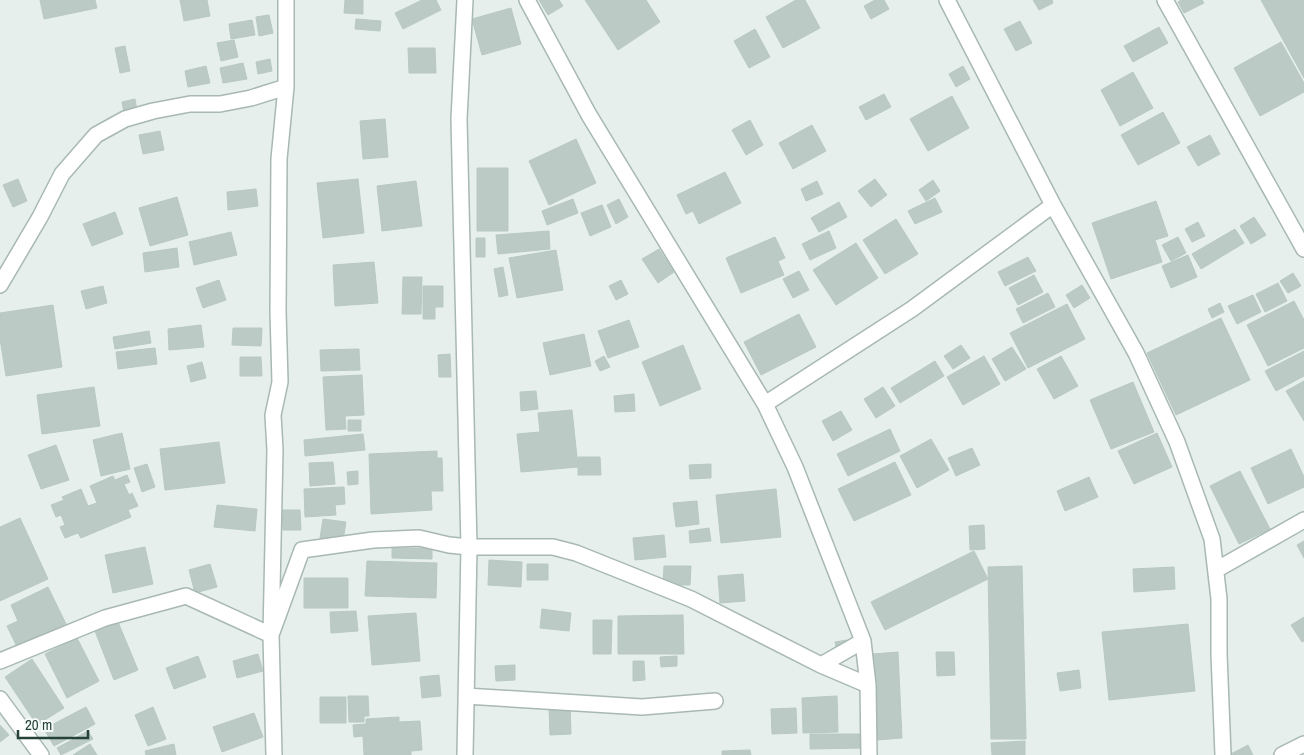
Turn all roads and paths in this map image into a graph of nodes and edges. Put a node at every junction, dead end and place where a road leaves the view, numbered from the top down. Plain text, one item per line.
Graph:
1 (286, 0) edge
2 (465, 0) edge
3 (527, 0) edge
4 (947, 0) edge
5 (1165, 0) edge
6 (286, 87) junction
7 (1053, 205) junction
8 (1304, 250) edge
9 (0, 285) edge
10 (765, 404) junction
11 (1304, 520) edge
12 (469, 547) junction
13 (1216, 570) junction
14 (271, 635) junction
15 (863, 641) junction
16 (0, 661) edge
17 (821, 665) junction
18 (868, 686) junction
19 (466, 696) junction
20 (0, 699) edge
21 (715, 701) dead end
22 (1304, 744) edge
23 (35, 753) edge
24 (274, 755) edge
25 (465, 755) edge
26 (869, 755) edge
27 (1223, 755) edge
28 (1282, 755) edge

1 - 6 street
2 - 12 street
3 - 10 street
4 - 7 street
5 - 8 street
6 - 9 street
6 - 14 street
7 - 10 street
7 - 13 street
10 - 15 street
11 - 13 street
12 - 14 street
12 - 17 street
12 - 19 street
13 - 27 street
14 - 16 street
14 - 24 street
15 - 17 street
15 - 18 street
17 - 18 street
18 - 26 street
19 - 21 street
19 - 25 street
20 - 23 street
22 - 28 street

